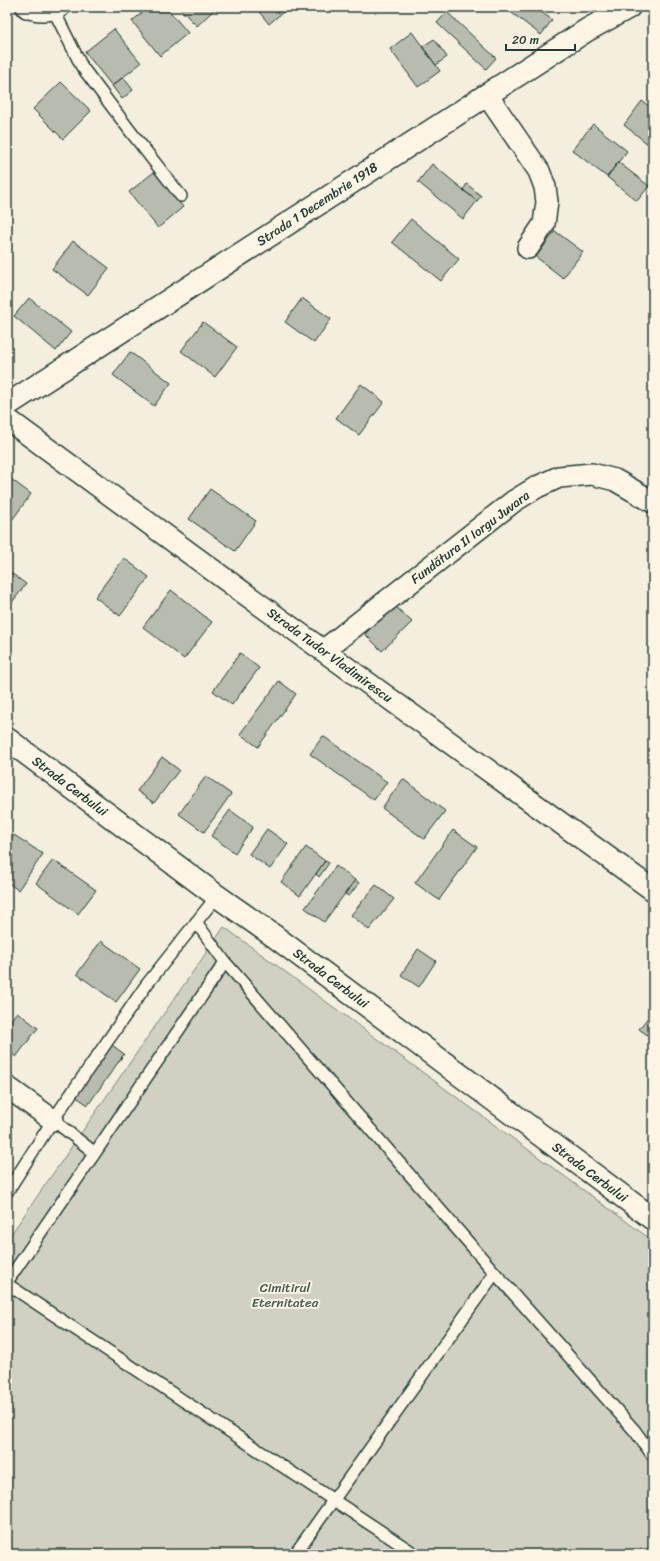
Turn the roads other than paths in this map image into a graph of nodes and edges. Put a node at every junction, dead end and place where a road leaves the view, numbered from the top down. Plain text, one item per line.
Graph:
1 (27, 7) edge
2 (629, 7) edge
3 (56, 8) edge
4 (487, 95) junction
5 (182, 196) dead end
6 (528, 248) dead end
7 (7, 405) edge
8 (7, 419) edge
9 (653, 502) edge
10 (324, 650) junction
11 (7, 739) edge
12 (653, 890) edge
13 (217, 896) junction
14 (196, 922) junction
15 (225, 962) junction
16 (7, 1087) edge
17 (53, 1120) junction
18 (95, 1153) junction
19 (7, 1192) edge
20 (653, 1219) edge
21 (495, 1273) junction
22 (7, 1283) edge
23 (653, 1456) edge
24 (334, 1500) junction
25 (295, 1554) edge
26 (416, 1554) edge

1 - 3 street
2 - 4 street, Strada 1 Decembrie 1918
3 - 5 lane
4 - 6 street
4 - 7 street, Strada 1 Decembrie 1918
8 - 10 street, Strada Tudor Vladimirescu
9 - 10 street, Fundătura II Iorgu Juvara
10 - 12 street, Strada Tudor Vladimirescu
11 - 13 street, Strada Cerbului
13 - 14 lane
13 - 20 street, Strada Cerbului
14 - 15 lane
14 - 17 lane
15 - 18 lane
15 - 21 lane
16 - 17 street
17 - 18 lane
17 - 19 lane
18 - 22 lane
21 - 23 lane
21 - 24 lane
22 - 24 lane
24 - 25 lane
24 - 26 lane

